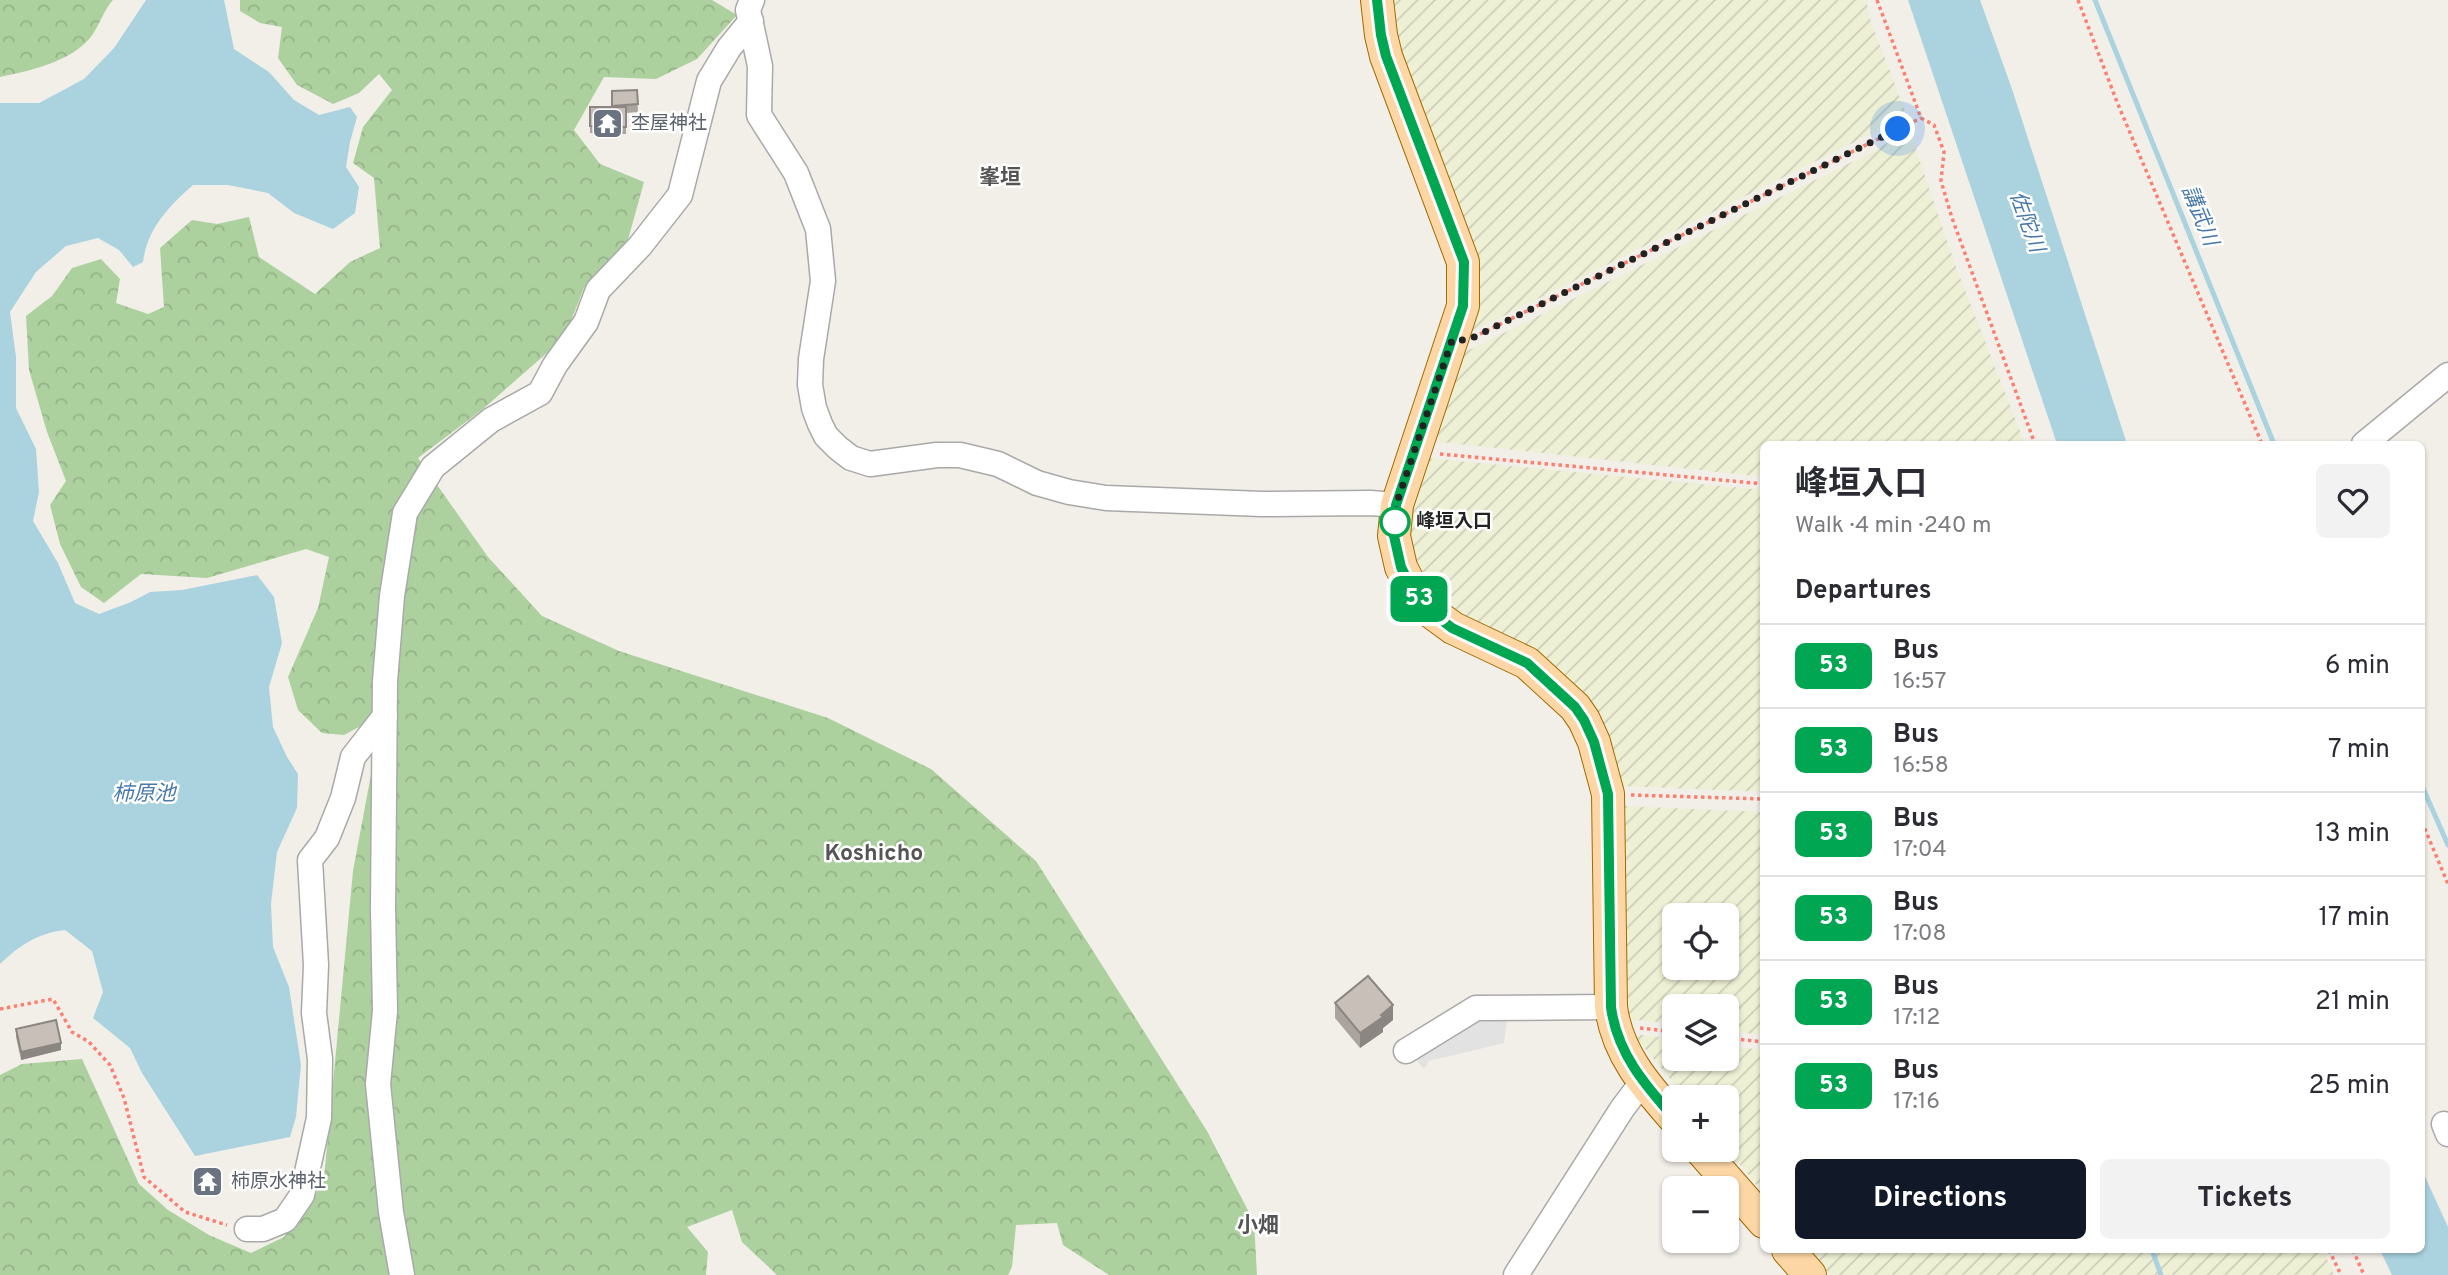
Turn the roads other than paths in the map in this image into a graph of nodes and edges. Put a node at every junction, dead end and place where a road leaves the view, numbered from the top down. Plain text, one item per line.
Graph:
1 (1377, 0) edge
2 (747, 8) edge
3 (2448, 375) edge
4 (2368, 441) edge
5 (1396, 505) junction
6 (385, 716) junction
7 (1611, 1007) junction
8 (1406, 1051) dead end
9 (1643, 1081) junction
10 (1662, 1104) edge
11 (1712, 1162) edge
12 (1760, 1217) edge
13 (247, 1229) road end
14 (1791, 1253) edge
15 (402, 1275) edge
16 (1516, 1275) edge
17 (1810, 1275) edge

1 - 5 main road
2 - 5 street
2 - 6 street
3 - 4 street
5 - 7 main road
6 - 13 street
6 - 15 street
7 - 8 street
7 - 9 main road
9 - 10 main road
9 - 16 street
11 - 12 main road
14 - 17 main road

